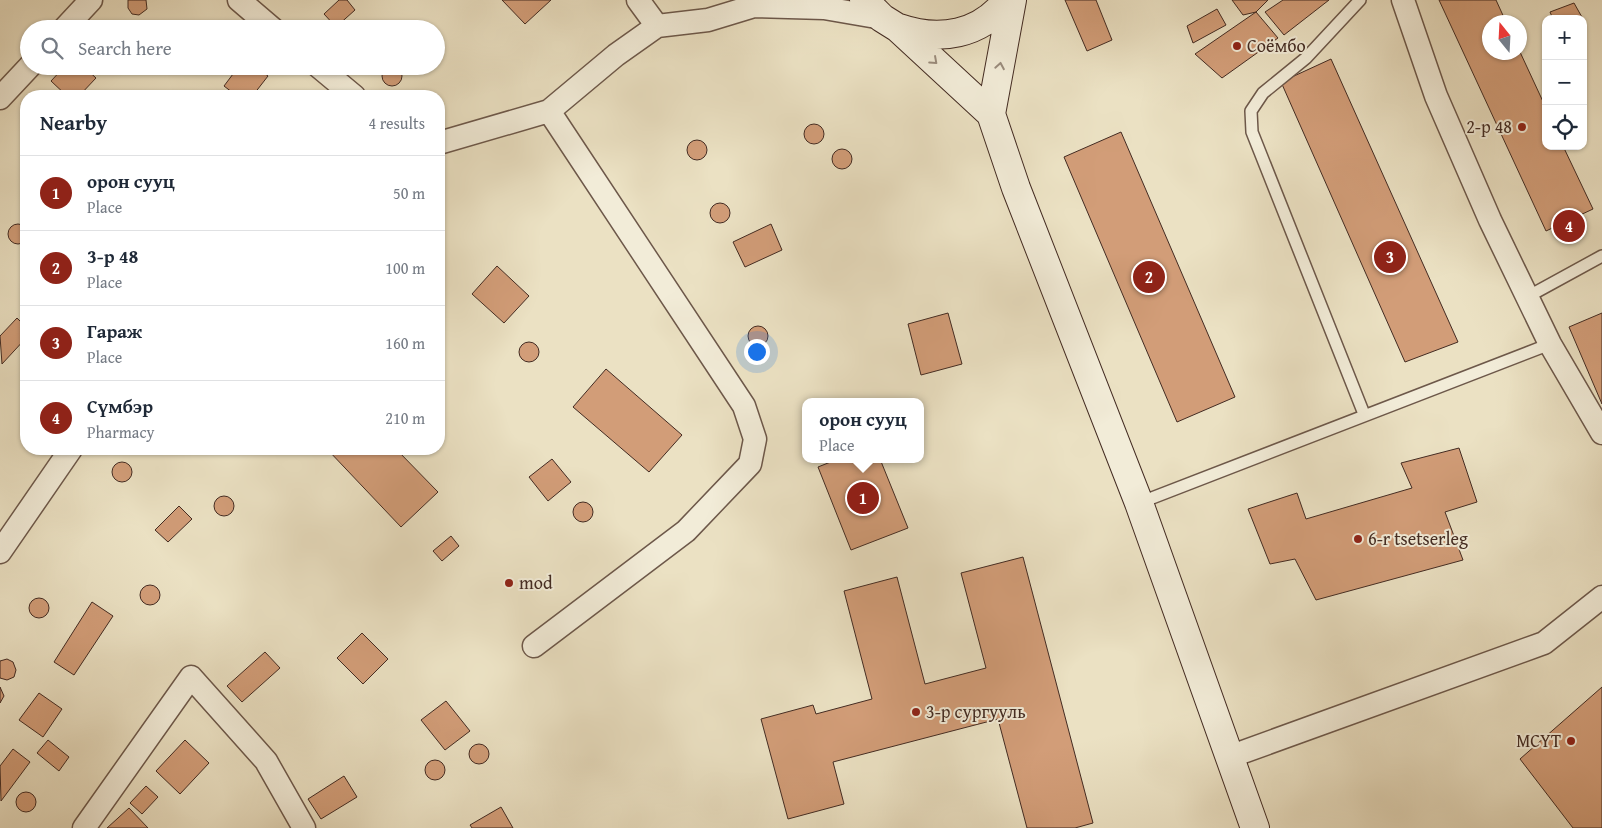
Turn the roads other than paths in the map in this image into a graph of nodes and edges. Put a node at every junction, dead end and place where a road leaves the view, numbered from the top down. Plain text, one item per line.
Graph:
1 (91, 0) edge
2 (239, 0) edge
3 (638, 0) edge
4 (1007, 0) edge
5 (1012, 0) edge
6 (1360, 0) edge
7 (1403, 0) edge
8 (759, 3) edge
9 (881, 15) edge
10 (72, 20) edge
11 (262, 20) edge
12 (657, 26) junction
13 (22, 75) edge
14 (329, 75) edge
15 (347, 90) edge
16 (0, 98) edge
17 (549, 111) junction
18 (992, 114) junction
19 (445, 141) edge
20 (1602, 256) edge
21 (1527, 297) junction
22 (1550, 344) junction
23 (1364, 414) junction
24 (1602, 433) edge
25 (67, 455) edge
26 (1139, 503) junction
27 (0, 552) edge
28 (1602, 597) edge
29 (534, 646) dead end
30 (1229, 757) junction
31 (84, 828) edge
32 (304, 828) edge
33 (1255, 828) edge

1 - 10 street
2 - 11 street
3 - 12 street
4 - 9 street
18 -> 5 street
6 - 23 lane
7 - 21 street
8 - 9 street
8 - 12 street
9 -> 18 street
12 - 17 street
13 - 16 street
14 - 15 street
17 - 19 street
17 - 29 street
18 - 26 street
20 - 21 lane
21 - 22 street
22 - 23 lane
22 - 24 street
23 - 26 lane
25 - 27 street
26 - 30 street
28 - 30 street
30 - 33 street
31 - 32 street

